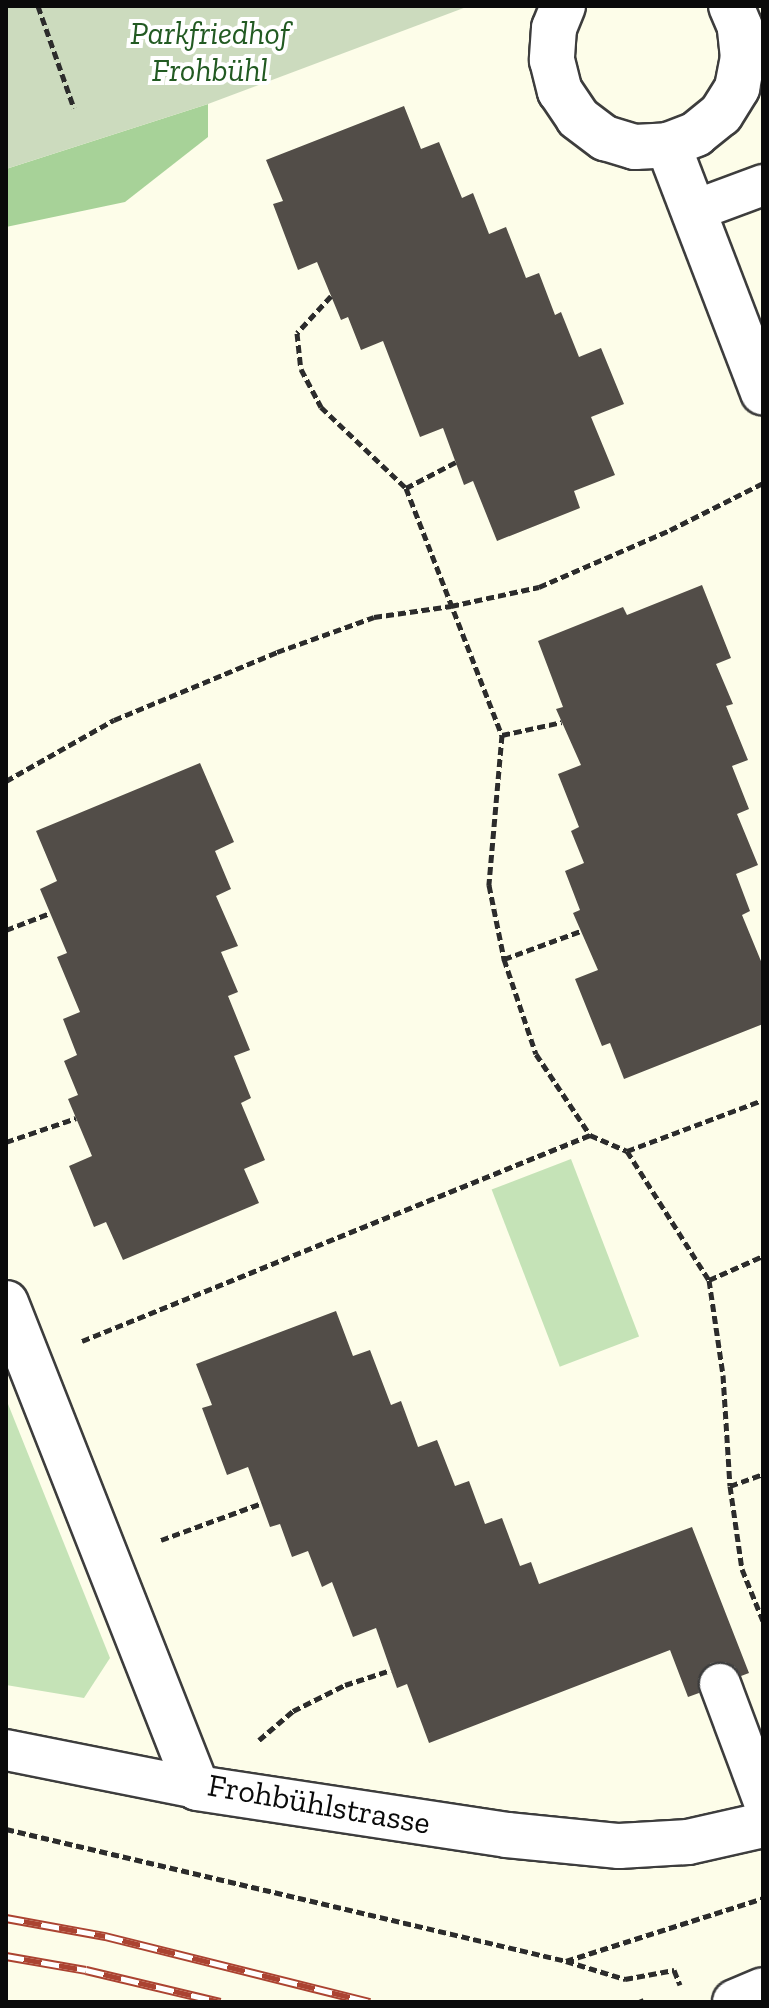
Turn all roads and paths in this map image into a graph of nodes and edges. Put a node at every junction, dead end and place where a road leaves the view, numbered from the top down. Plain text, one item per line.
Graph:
1 (38, 6) edge
2 (563, 6) edge
3 (731, 6) edge
4 (74, 108) dead end
5 (668, 145) junction
6 (763, 185) edge
7 (693, 211) junction
8 (331, 296) dead end
9 (763, 392) edge
10 (456, 462) dead end
11 (763, 483) edge
12 (406, 488) junction
13 (451, 606) junction
14 (562, 722) dead end
15 (502, 735) junction
16 (6, 781) edge
17 (50, 913) dead end
18 (6, 930) edge
19 (581, 931) dead end
20 (504, 959) junction
21 (763, 1100) edge
22 (76, 1118) dead end
23 (590, 1135) junction
24 (6, 1142) edge
25 (627, 1151) junction
26 (763, 1256) edge
27 (709, 1280) junction
28 (6, 1303) edge
29 (29, 1362) junction
30 (763, 1474) edge
31 (730, 1486) junction
32 (262, 1503) dead end
33 (107, 1561) junction
34 (763, 1621) edge
35 (391, 1670) dead end
36 (720, 1684) dead end
37 (6, 1750) edge
38 (215, 1791) junction
39 (763, 1799) edge
40 (763, 1825) edge
41 (6, 1829) edge
42 (763, 1898) edge
43 (566, 1961) junction
44 (763, 1990) edge
45 (682, 1991) dead end
46 (735, 2002) edge

1 - 4 path
2 - 5 street
3 - 5 street
5 - 7 street
6 - 7 lane
7 - 9 street
8 - 12 path
10 - 12 path
11 - 13 path
12 - 13 path
13 - 15 path
13 - 16 path
14 - 15 path
15 - 20 path
17 - 18 path
19 - 20 path
20 - 23 path
21 - 25 path
22 - 24 path
23 - 25 path
23 - 29 path
25 - 27 path
26 - 27 path
27 - 31 path
28 - 29 street, Frohbühlstrasse
29 - 33 street, Frohbühlstrasse
30 - 31 path
31 - 34 path
32 - 33 path
33 - 38 street, Frohbühlstrasse
35 - 38 path
36 - 39 lane
37 - 38 lane
38 - 40 street, Frohbühlstrasse
41 - 43 path
42 - 43 path
43 - 45 path
44 - 46 street

